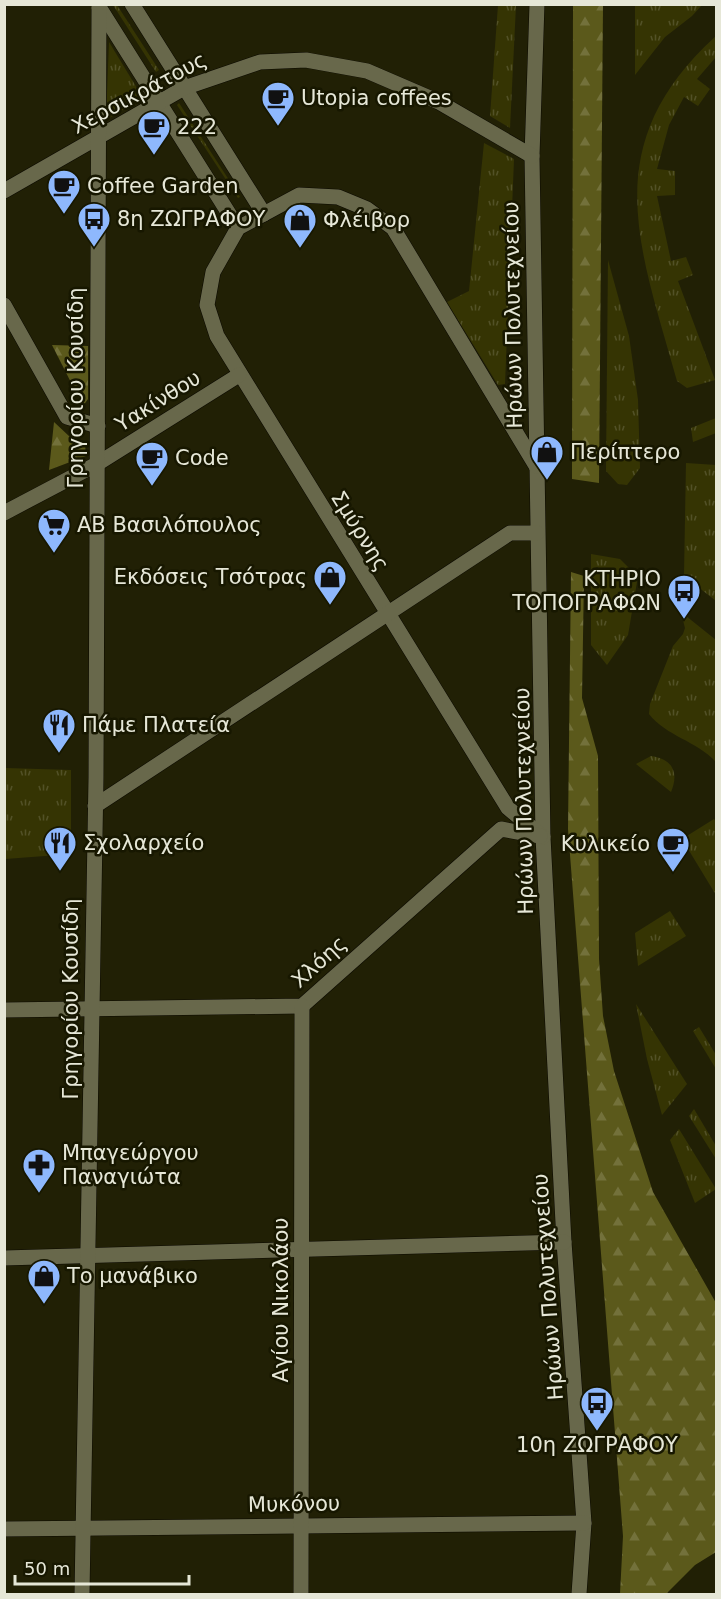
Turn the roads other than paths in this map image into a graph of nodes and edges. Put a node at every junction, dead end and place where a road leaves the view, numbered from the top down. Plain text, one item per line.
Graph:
1 (132, 4) edge
2 (537, 4) edge
3 (98, 7) edge
4 (184, 88) junction
5 (158, 102) junction
6 (97, 138) junction
7 (532, 156) junction
8 (4, 191) edge
9 (264, 214) junction
10 (238, 228) junction
11 (4, 305) edge
12 (239, 375) junction
13 (98, 426) junction
14 (97, 464) junction
15 (536, 466) junction
16 (4, 513) edge
17 (537, 533) junction
18 (386, 613) junction
19 (95, 806) junction
20 (543, 837) junction
21 (302, 1006) junction
22 (93, 1008) junction
23 (4, 1010) edge
24 (564, 1242) junction
25 (302, 1249) junction
26 (87, 1256) junction
27 (4, 1258) edge
28 (584, 1523) junction
29 (302, 1524) junction
30 (4, 1528) edge
31 (82, 1530) junction
32 (82, 1594) edge
33 (301, 1594) edge
34 (579, 1594) edge

1 - 4 street
2 - 7 street, Ηρώων Πολυτεχνείου
3 - 5 street
3 - 6 street, Γρηγορίου Κουσίδη
4 - 5 street, Χερσικράτους
4 - 7 street, Χερσικράτους
4 - 9 street
5 - 6 street, Χερσικράτους
5 - 10 street
6 - 8 street, Χερσικράτους
6 - 13 street, Γρηγορίου Κουσίδη
7 - 15 street, Ηρώων Πολυτεχνείου
9 - 10 street
9 - 15 street
10 - 12 street, Σμύρνης
11 - 13 street
12 - 14 street, Υακίνθου
12 - 18 street, Σμύρνης
13 - 14 street, Γρηγορίου Κουσίδη
14 - 16 street, Υακίνθου
14 - 19 street, Γρηγορίου Κουσίδη
15 - 17 street, Ηρώων Πολυτεχνείου
17 - 18 street
17 - 20 street, Ηρώων Πολυτεχνείου
18 - 19 street
18 - 20 street, Σμύρνης
19 - 22 street, Γρηγορίου Κουσίδη
20 - 21 street, Χλόης
20 - 24 street, Ηρώων Πολυτεχνείου
21 - 22 street, Χλόης
21 - 25 street, Αγίου Νικολάου
22 - 23 street, Χλόης
22 - 26 street, Γρηγορίου Κουσίδη
24 - 25 street
24 - 28 street, Ηρώων Πολυτεχνείου
25 - 26 street
25 - 29 street, Αγίου Νικολάου
26 - 27 street
26 - 31 street, Γρηγορίου Κουσίδη
28 - 29 street, Μυκόνου
28 - 34 street, Ηρώων Πολυτεχνείου
29 - 31 street, Μυκόνου
29 - 33 street, Αγίου Νικολάου
30 - 31 street, Μυκόνου
31 - 32 street, Γρηγορίου Κουσίδη

